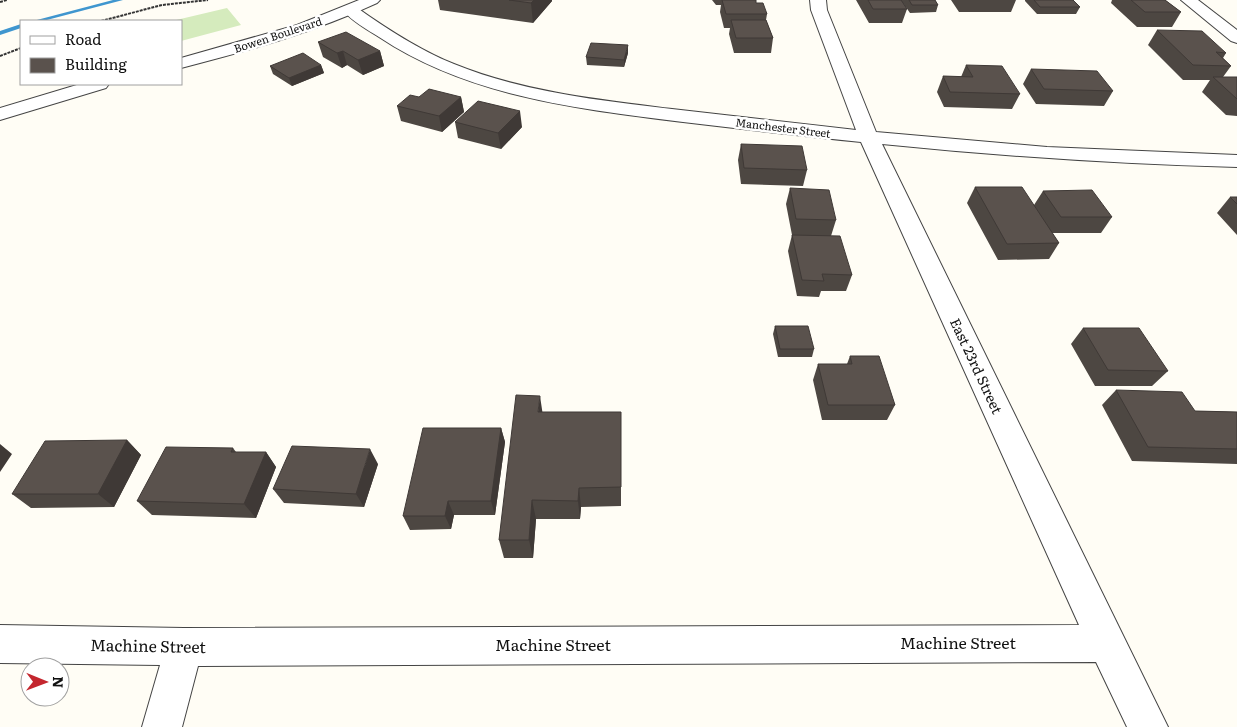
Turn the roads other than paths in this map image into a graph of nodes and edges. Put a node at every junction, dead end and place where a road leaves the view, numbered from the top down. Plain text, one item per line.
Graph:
1 (372, 0) edge
2 (818, 0) edge
3 (1189, 0) edge
4 (351, 10) junction
5 (1237, 38) edge
6 (182, 63) edge
7 (96, 85) edge
8 (0, 114) edge
9 (869, 139) junction
10 (1237, 161) edge
11 (1106, 643) junction
12 (0, 644) edge
13 (184, 647) junction
14 (162, 727) edge
15 (1148, 727) edge

1 - 4 street, Bowen Boulevard
2 - 9 street, East 23rd Street
3 - 5 street
4 - 6 street, Bowen Boulevard
4 - 9 street, Manchester Street
7 - 8 street
9 - 10 street, Manchester Street
9 - 11 street, East 23rd Street
11 - 13 street, Machine Street
11 - 15 street, East 23rd Street
12 - 13 street, Machine Street
13 - 14 street

